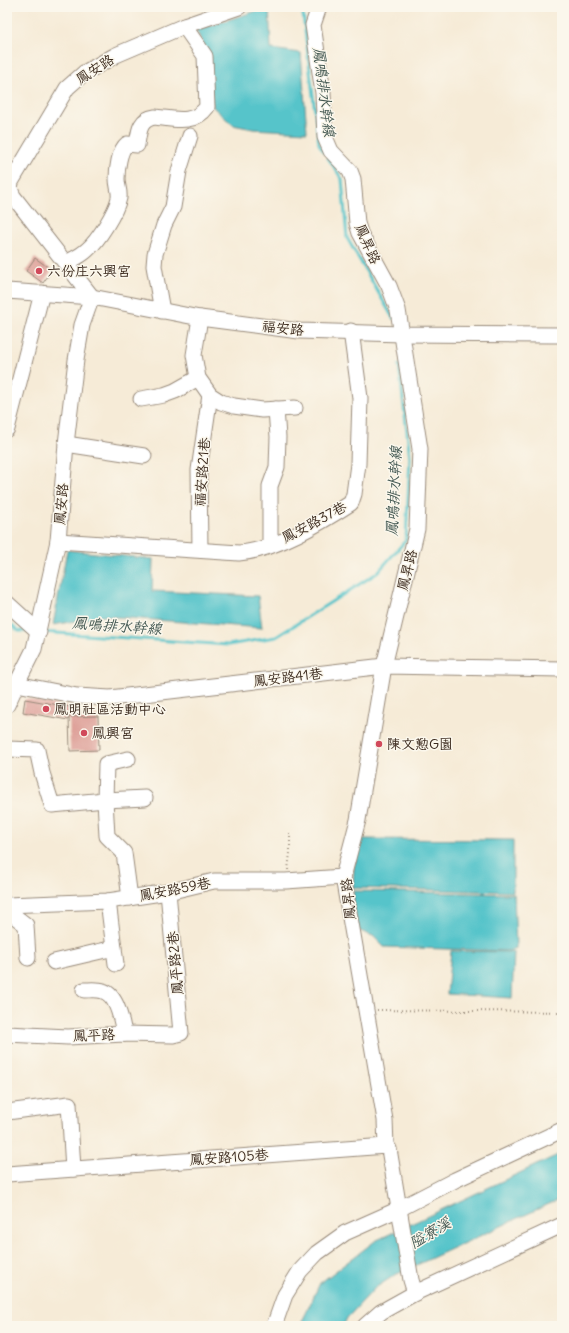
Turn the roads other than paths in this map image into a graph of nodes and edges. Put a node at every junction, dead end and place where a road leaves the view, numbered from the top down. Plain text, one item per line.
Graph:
1 (239, 7) edge
2 (319, 7) edge
3 (184, 26) junction
4 (190, 136) dead end
5 (10, 186) edge
6 (66, 263) junction
7 (7, 291) edge
8 (42, 293) junction
9 (92, 297) junction
10 (162, 311) junction
11 (200, 318) junction
12 (351, 332) junction
13 (402, 334) junction
14 (562, 335) edge
15 (198, 378) junction
16 (210, 395) junction
17 (141, 399) dead end
18 (295, 408) dead end
19 (276, 409) junction
20 (7, 429) edge
21 (66, 444) junction
22 (144, 456) dead end
23 (58, 541) junction
24 (270, 544) junction
25 (200, 550) junction
26 (7, 603) edge
27 (39, 632) junction
28 (384, 666) junction
29 (562, 669) edge
30 (17, 684) junction
31 (7, 705) edge
32 (7, 749) edge
33 (128, 759) dead end
34 (145, 798) dead end
35 (105, 800) junction
36 (343, 877) junction
37 (168, 892) junction
38 (130, 898) junction
39 (108, 901) junction
40 (7, 905) edge
41 (7, 915) edge
42 (114, 948) junction
43 (28, 958) dead end
44 (54, 962) dead end
45 (116, 964) dead end
46 (84, 990) dead end
47 (181, 1033) joint
48 (7, 1034) edge
49 (124, 1034) junction
50 (7, 1112) edge
51 (562, 1130) edge
52 (386, 1146) junction
53 (73, 1169) junction
54 (7, 1174) edge
55 (400, 1215) junction
56 (562, 1225) edge
57 (413, 1286) junction
58 (274, 1326) edge
59 (365, 1326) edge

1 - 3 street, 鳳安路
2 - 13 street, 鳳昇路
3 - 5 street, 鳳安路
3 - 6 street
4 - 10 street
5 - 6 street
6 - 9 street
7 - 8 street, 福安路
8 - 9 street, 福安路
8 - 20 street
9 - 10 street, 福安路
9 - 21 street, 鳳安路
10 - 11 street, 福安路
11 - 12 street, 福安路
11 - 15 street
12 - 13 street, 福安路
12 - 24 street, 鳳安路37巷
13 - 14 street, 福安路
13 - 28 street, 鳳昇路
15 - 16 street
15 - 17 street
16 - 19 street
16 - 25 street, 福安路21巷
18 - 19 street
19 - 24 street
21 - 22 street
21 - 23 street, 鳳安路
23 - 25 street, 鳳安路37巷
23 - 27 street, 鳳安路
24 - 25 street, 鳳安路37巷
26 - 27 street
27 - 30 street, 鳳安路
28 - 29 street, 鳳安路41巷
28 - 30 street, 鳳安路41巷
28 - 36 street, 鳳昇路
30 - 31 street, 鳳安路
32 - 35 street
33 - 35 street
34 - 35 street
35 - 38 street
36 - 37 street, 鳳安路59巷
36 - 52 street, 鳳昇路
37 - 38 street, 鳳安路59巷
37 - 47 street, 鳳平路2巷
38 - 39 street, 鳳安路59巷
39 - 40 street, 鳳安路59巷
39 - 42 street
41 - 43 street
42 - 44 street
42 - 45 street
46 - 49 street
47 - 49 street, 鳳平路
48 - 49 street, 鳳平路
50 - 53 street
51 - 55 street
52 - 53 street, 鳳安路105巷
52 - 55 street
53 - 54 street, 鳳安路105巷
55 - 57 street
55 - 58 street
56 - 57 street
57 - 59 street

